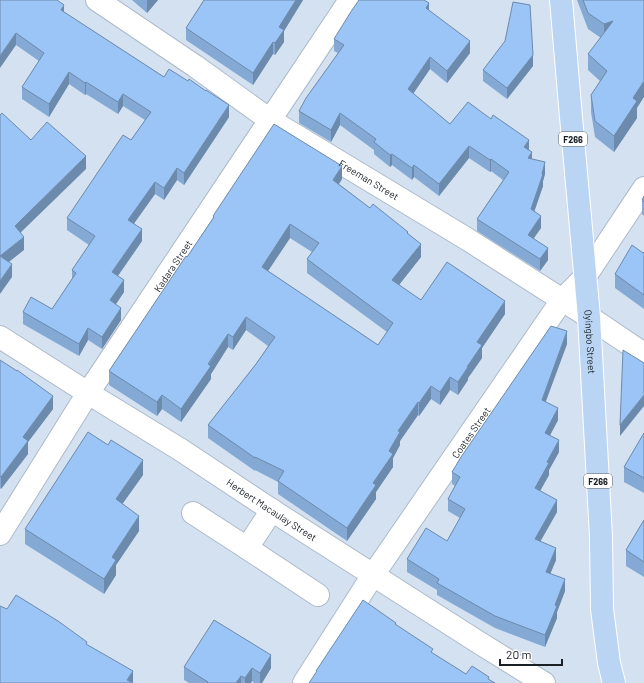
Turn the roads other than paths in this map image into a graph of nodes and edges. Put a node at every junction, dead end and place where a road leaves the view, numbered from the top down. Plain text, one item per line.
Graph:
1 (97, 0) edge
2 (350, 0) edge
3 (561, 0) edge
4 (270, 120) junction
5 (644, 188) edge
6 (584, 278) junction
7 (562, 300) junction
8 (589, 317) junction
9 (0, 337) edge
10 (644, 354) edge
11 (88, 393) junction
12 (272, 510) junction
13 (193, 513) dead end
14 (0, 534) edge
15 (247, 548) junction
16 (373, 575) junction
17 (318, 595) dead end
18 (304, 683) edge
19 (544, 683) edge
20 (614, 683) edge

1 - 4 street, Freeman Street
2 - 4 street, Kadara Street
3 - 6 highway, Oyingbo Street / F266
4 - 7 street, Freeman Street
4 - 11 street, Kadara Street
5 - 6 street, Coates Street
6 - 7 street, Coates Street
6 - 8 highway, Oyingbo Street / F266
7 - 8 street, Freeman Street
7 - 16 street, Coates Street
8 - 10 street, Freeman Street
8 - 20 highway, Oyingbo Street / F266
9 - 11 street, Herbert Macaulay Street
11 - 12 street, Herbert Macaulay Street
11 - 14 street, Kadara Street
12 - 15 street
12 - 16 street, Herbert Macaulay Street
13 - 15 street
15 - 17 street
16 - 18 street, Coates Street
16 - 19 street, Herbert Macaulay Street

